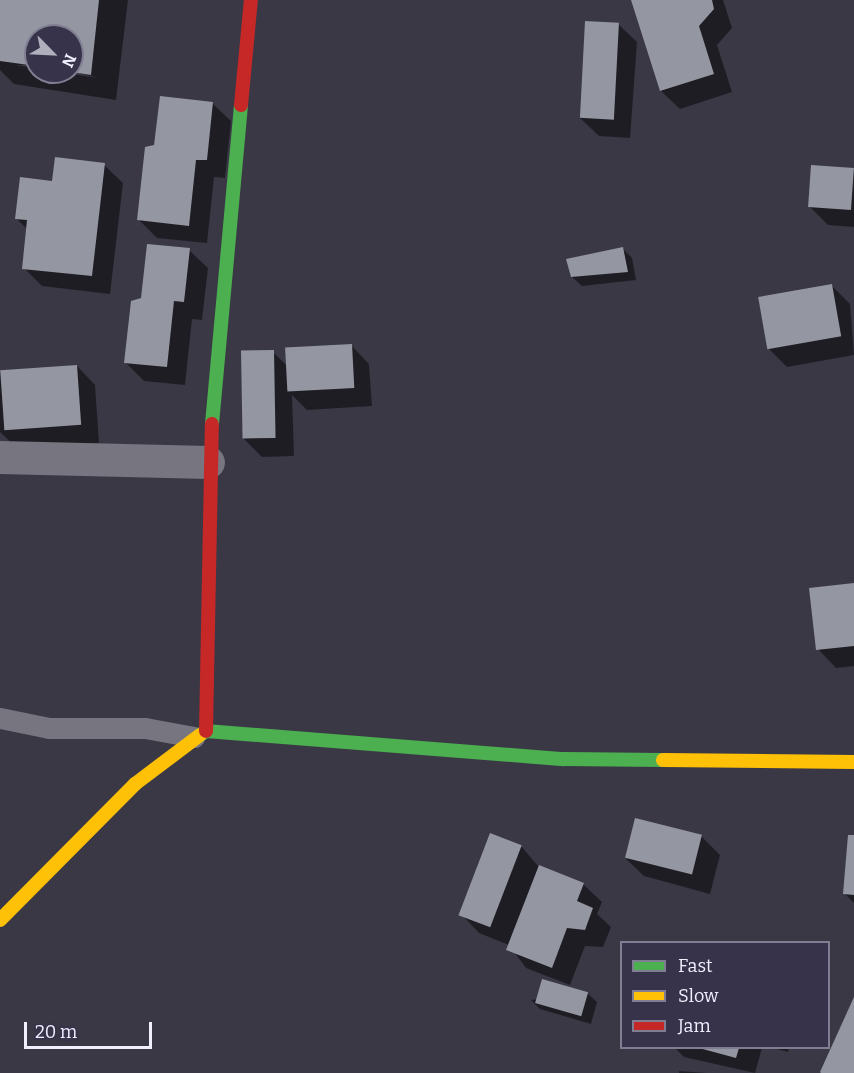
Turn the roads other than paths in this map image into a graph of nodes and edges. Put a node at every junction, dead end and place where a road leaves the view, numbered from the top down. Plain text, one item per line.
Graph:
1 (251, 0) edge
2 (0, 457) edge
3 (208, 462) junction
4 (0, 718) edge
5 (200, 734) junction
6 (854, 762) edge
7 (0, 920) edge

1 - 3 street
2 - 3 street
3 - 5 street
4 - 5 lane
5 - 6 street
5 - 7 street

